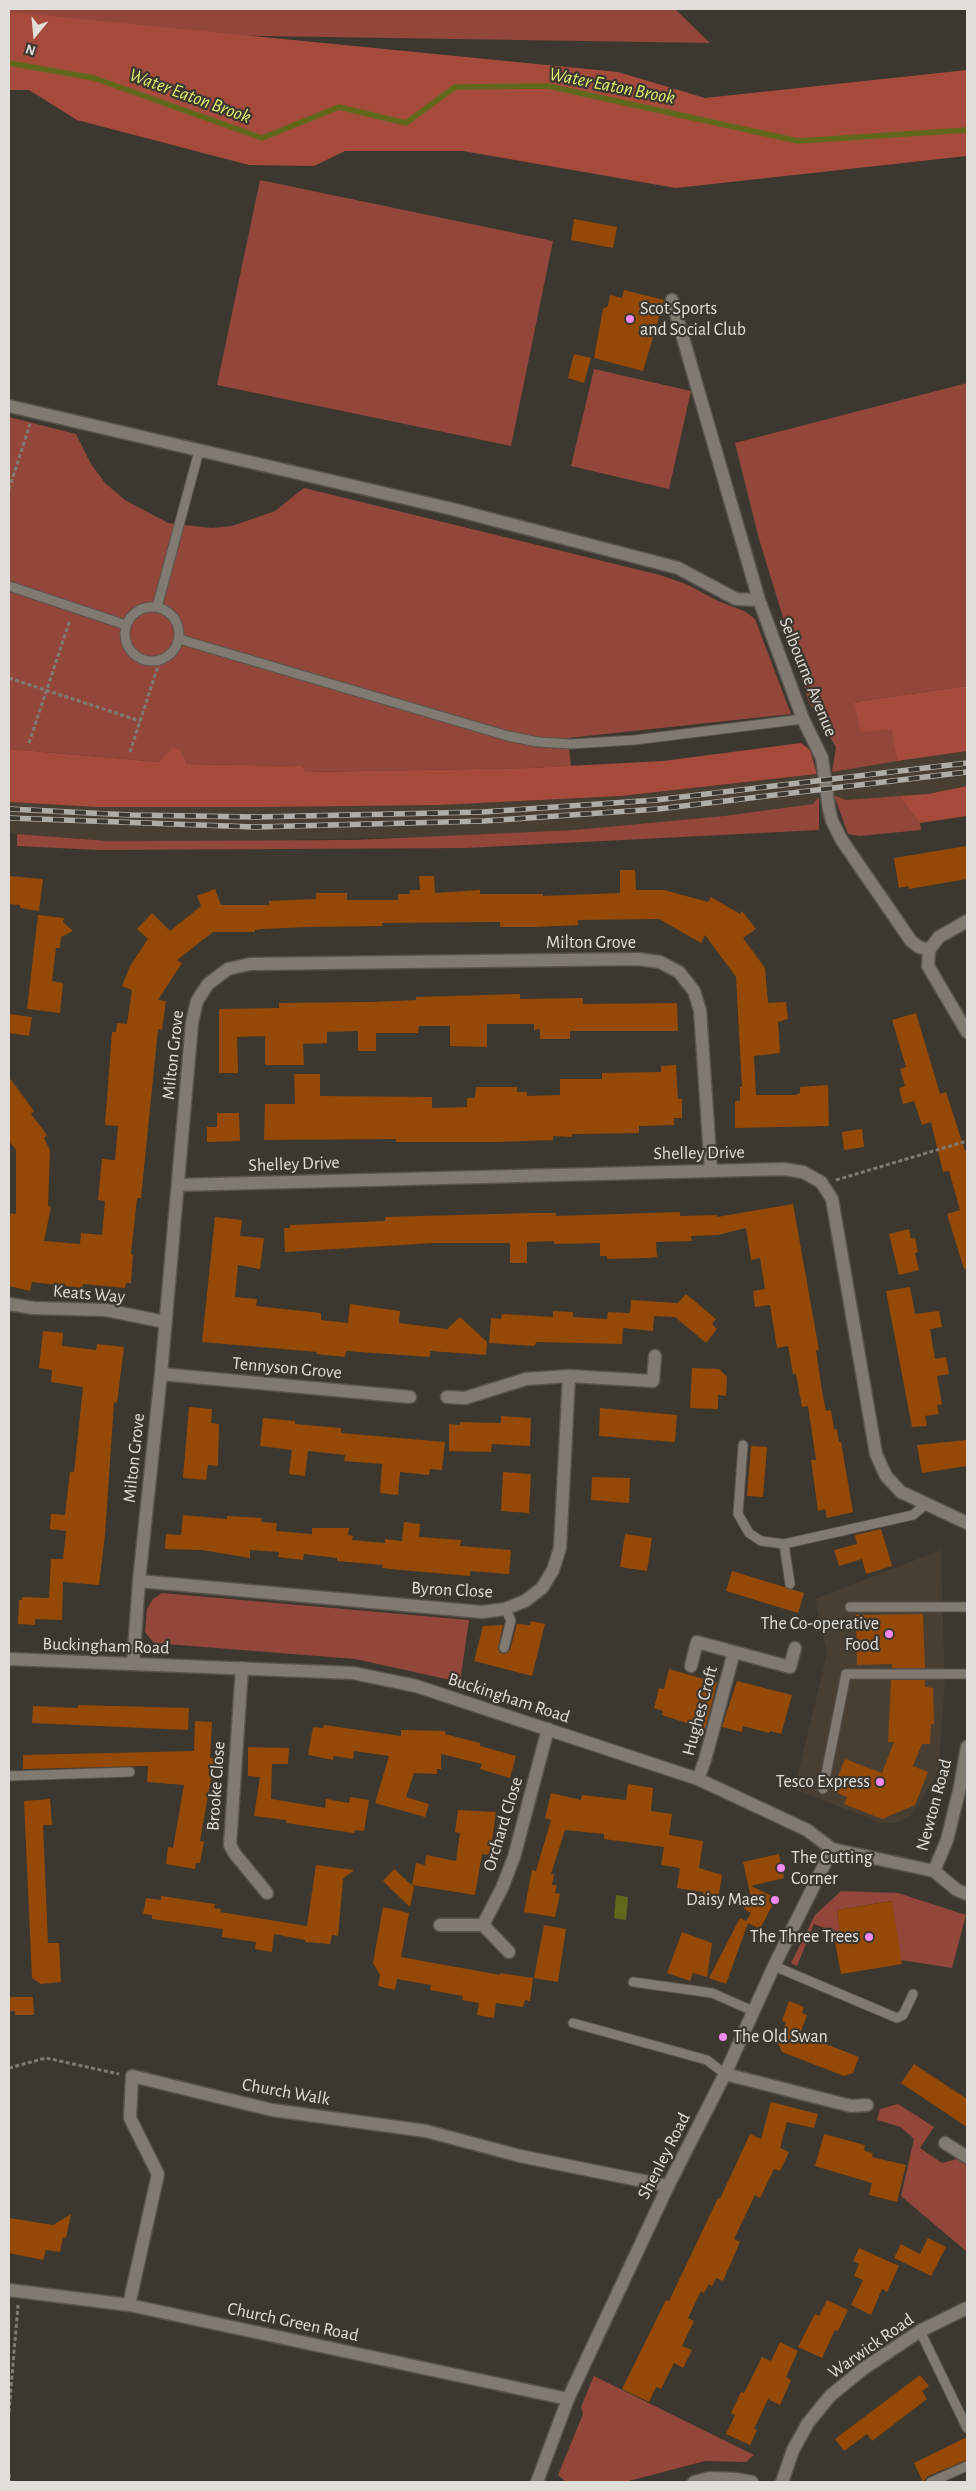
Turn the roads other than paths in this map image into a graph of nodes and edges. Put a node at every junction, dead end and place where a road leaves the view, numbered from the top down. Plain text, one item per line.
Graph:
1 (672, 300) dead end
2 (9, 406) edge
3 (199, 451) junction
4 (9, 586) edge
5 (759, 600) junction
6 (157, 607) junction
7 (126, 625) junction
8 (179, 639) junction
9 (803, 719) junction
10 (967, 921) edge
11 (929, 950) junction
12 (967, 1032) edge
13 (711, 1170) junction
14 (178, 1185) junction
15 (9, 1304) edge
16 (165, 1322) junction
17 (655, 1356) dead end
18 (160, 1374) junction
19 (568, 1376) junction
20 (410, 1397) dead end
21 (447, 1397) dead end
22 (743, 1445) dead end
23 (926, 1505) junction
24 (967, 1524) edge
25 (784, 1544) junction
26 (139, 1581) junction
27 (790, 1584) dead end
28 (850, 1607) dead end
29 (967, 1607) edge
30 (505, 1610) junction
31 (504, 1648) dead end
32 (795, 1648) dead end
33 (734, 1652) junction
34 (9, 1659) edge
35 (133, 1664) junction
36 (691, 1666) dead end
37 (242, 1668) junction
38 (967, 1674) edge
39 (548, 1729) junction
40 (967, 1747) edge
41 (130, 1772) dead end
42 (9, 1776) edge
43 (698, 1779) junction
44 (823, 1789) dead end
45 (832, 1849) junction
46 (934, 1871) junction
47 (266, 1893) dead end
48 (967, 1894) edge
49 (440, 1925) dead end
50 (483, 1925) junction
51 (509, 1952) dead end
52 (774, 1966) junction
53 (633, 1982) dead end
54 (913, 1994) dead end
55 (753, 2011) junction
56 (573, 2023) dead end
57 (725, 2074) junction
58 (867, 2105) dead end
59 (946, 2143) dead end
60 (967, 2157) edge
61 (668, 2186) junction
62 (14, 2291) edge
63 (129, 2305) junction
64 (967, 2308) edge
65 (920, 2331) junction
66 (568, 2399) junction
67 (967, 2428) edge
68 (967, 2466) edge
69 (536, 2482) edge
70 (694, 2482) edge
71 (752, 2482) edge
72 (782, 2482) edge
73 (931, 2482) edge

1 - 5 street, Selbourne Avenue
2 - 3 street
3 - 5 street
3 - 6 lane
4 - 7 lane
5 - 9 street, Selbourne Avenue
6 - 7 lane
6 - 8 lane
7 - 8 lane
8 - 9 lane
9 - 11 street, Selbourne Avenue
10 - 11 street
11 - 12 street
13 - 14 street, Shelley Drive
13 - 14 street, Milton Grove
13 - 23 street, Shelley Drive
14 - 16 street, Milton Grove
15 - 16 street, Keats Way
16 - 18 street, Milton Grove
17 - 19 street
18 - 20 street, Tennyson Grove
18 - 26 street, Milton Grove
19 - 21 street
19 - 30 street, Byron Close
22 - 25 lane
23 - 24 street
23 - 25 lane
25 - 27 lane
26 - 30 street, Byron Close
26 - 35 street, Milton Grove
28 - 29 lane
30 - 31 lane
32 - 33 street, Hughes Croft
33 - 36 street, Hughes Croft
33 - 43 street, Hughes Croft
34 - 35 street, Buckingham Road
35 - 37 street, Buckingham Road
37 - 39 street, Buckingham Road
37 - 47 street, Brooke Close
38 - 44 lane
39 - 43 street, Buckingham Road
39 - 50 street, Orchard Close
40 - 46 street, Newton Road
41 - 42 lane
43 - 45 street, Buckingham Road
45 - 46 street, Buckingham Road
45 - 52 street, Shenley Road
46 - 48 street, Buckingham Road
49 - 50 street
50 - 51 street
52 - 54 lane
52 - 55 street, Shenley Road
53 - 55 lane
55 - 57 street, Shenley Road
56 - 57 lane
57 - 58 street
57 - 61 street, Shenley Road
59 - 60 street
61 - 63 street, Church Walk
61 - 66 street, Shenley Road
62 - 63 street, Church Green Road
63 - 66 street, Church Green Road
64 - 65 street, Warwick Road
65 - 67 lane
65 - 72 street, Warwick Road
66 - 69 street, Shenley Road
68 - 73 lane
70 - 71 street

